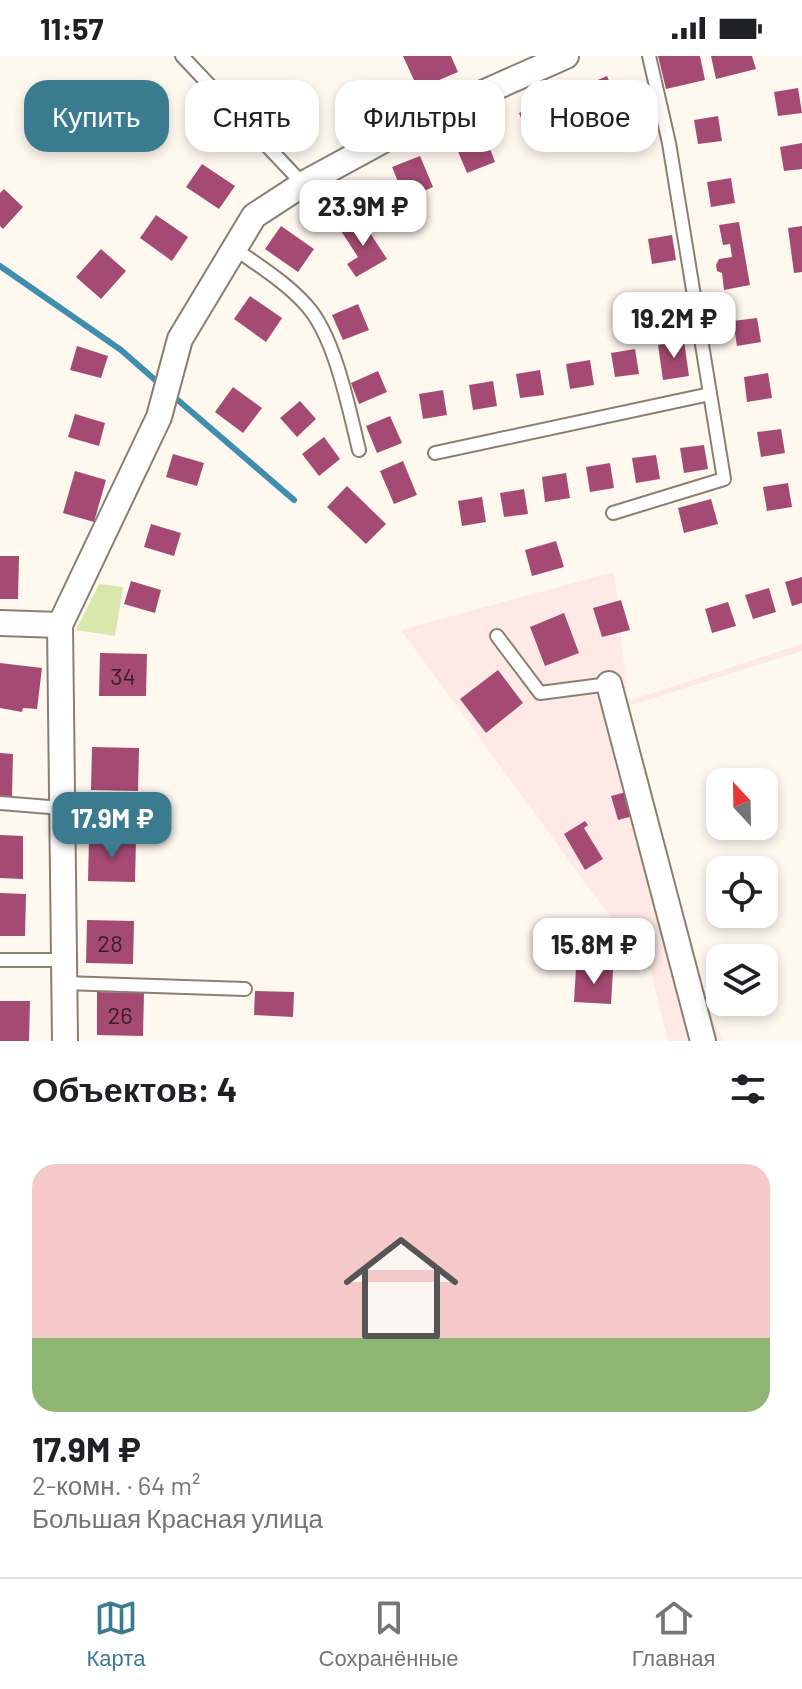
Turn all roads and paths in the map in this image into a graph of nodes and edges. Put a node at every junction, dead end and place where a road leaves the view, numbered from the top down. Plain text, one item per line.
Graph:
1 (182, 56) edge
2 (566, 56) edge
3 (649, 56) edge
4 (303, 184) junction
5 (234, 248) junction
6 (710, 394) junction
7 (359, 450) dead end
8 (435, 453) dead end
9 (613, 513) dead end
10 (0, 623) edge
11 (60, 625) junction
12 (497, 636) dead end
13 (609, 684) joint
14 (0, 803) edge
15 (62, 808) junction
16 (0, 960) edge
17 (64, 972) junction
18 (245, 989) dead end
19 (65, 1041) edge
20 (703, 1041) edge

1 - 4 lane
2 - 4 street
3 - 6 lane
4 - 5 street
5 - 7 lane
5 - 11 street
6 - 8 lane
6 - 9 lane
10 - 11 street
11 - 15 street
12 - 13 lane
13 - 20 street
14 - 15 lane
15 - 17 street
16 - 17 lane
17 - 18 lane
17 - 19 street

